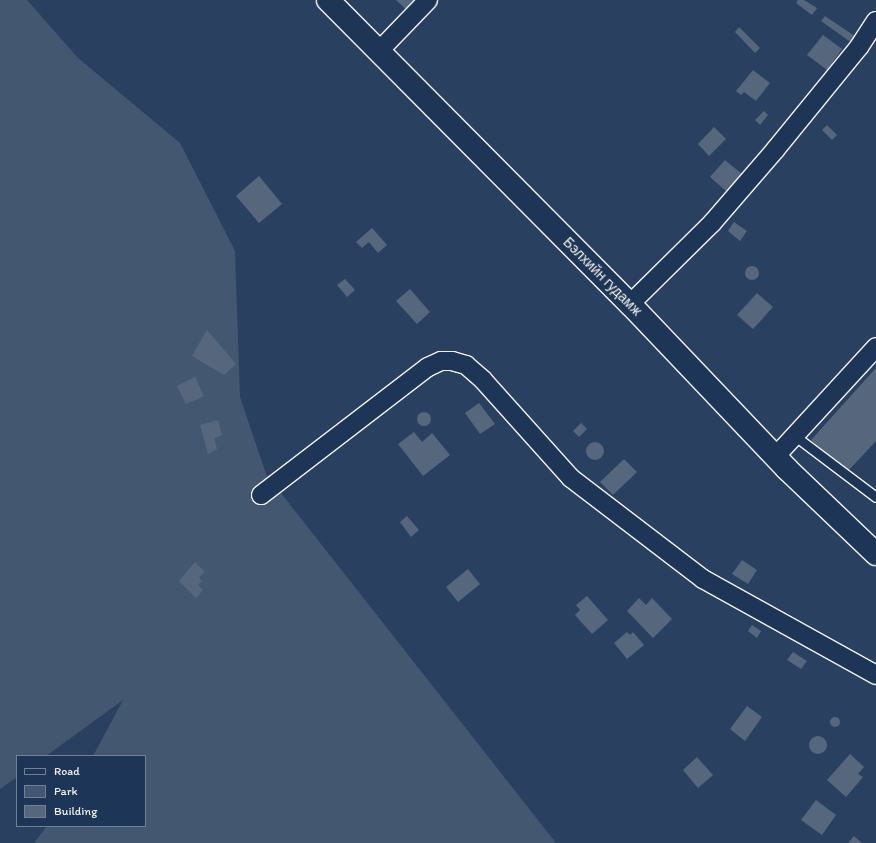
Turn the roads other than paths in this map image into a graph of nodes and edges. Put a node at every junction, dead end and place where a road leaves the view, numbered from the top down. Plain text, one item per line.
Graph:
1 (328, 0) edge
2 (428, 0) edge
3 (876, 21) edge
4 (378, 52) junction
5 (630, 304) junction
6 (876, 347) edge
7 (795, 436) junction
8 (775, 457) junction
9 (261, 495) dead end
10 (876, 497) edge
11 (876, 554) edge
12 (876, 675) edge

1 - 4 main road, Бэлхийн гудамж
2 - 4 street
3 - 5 street
4 - 5 main road, Бэлхийн гудамж
5 - 8 main road, Бэлхийн гудамж
6 - 7 street
7 - 8 street
7 - 10 lane
8 - 11 main road, Бэлхийн гудамж
9 - 12 street

